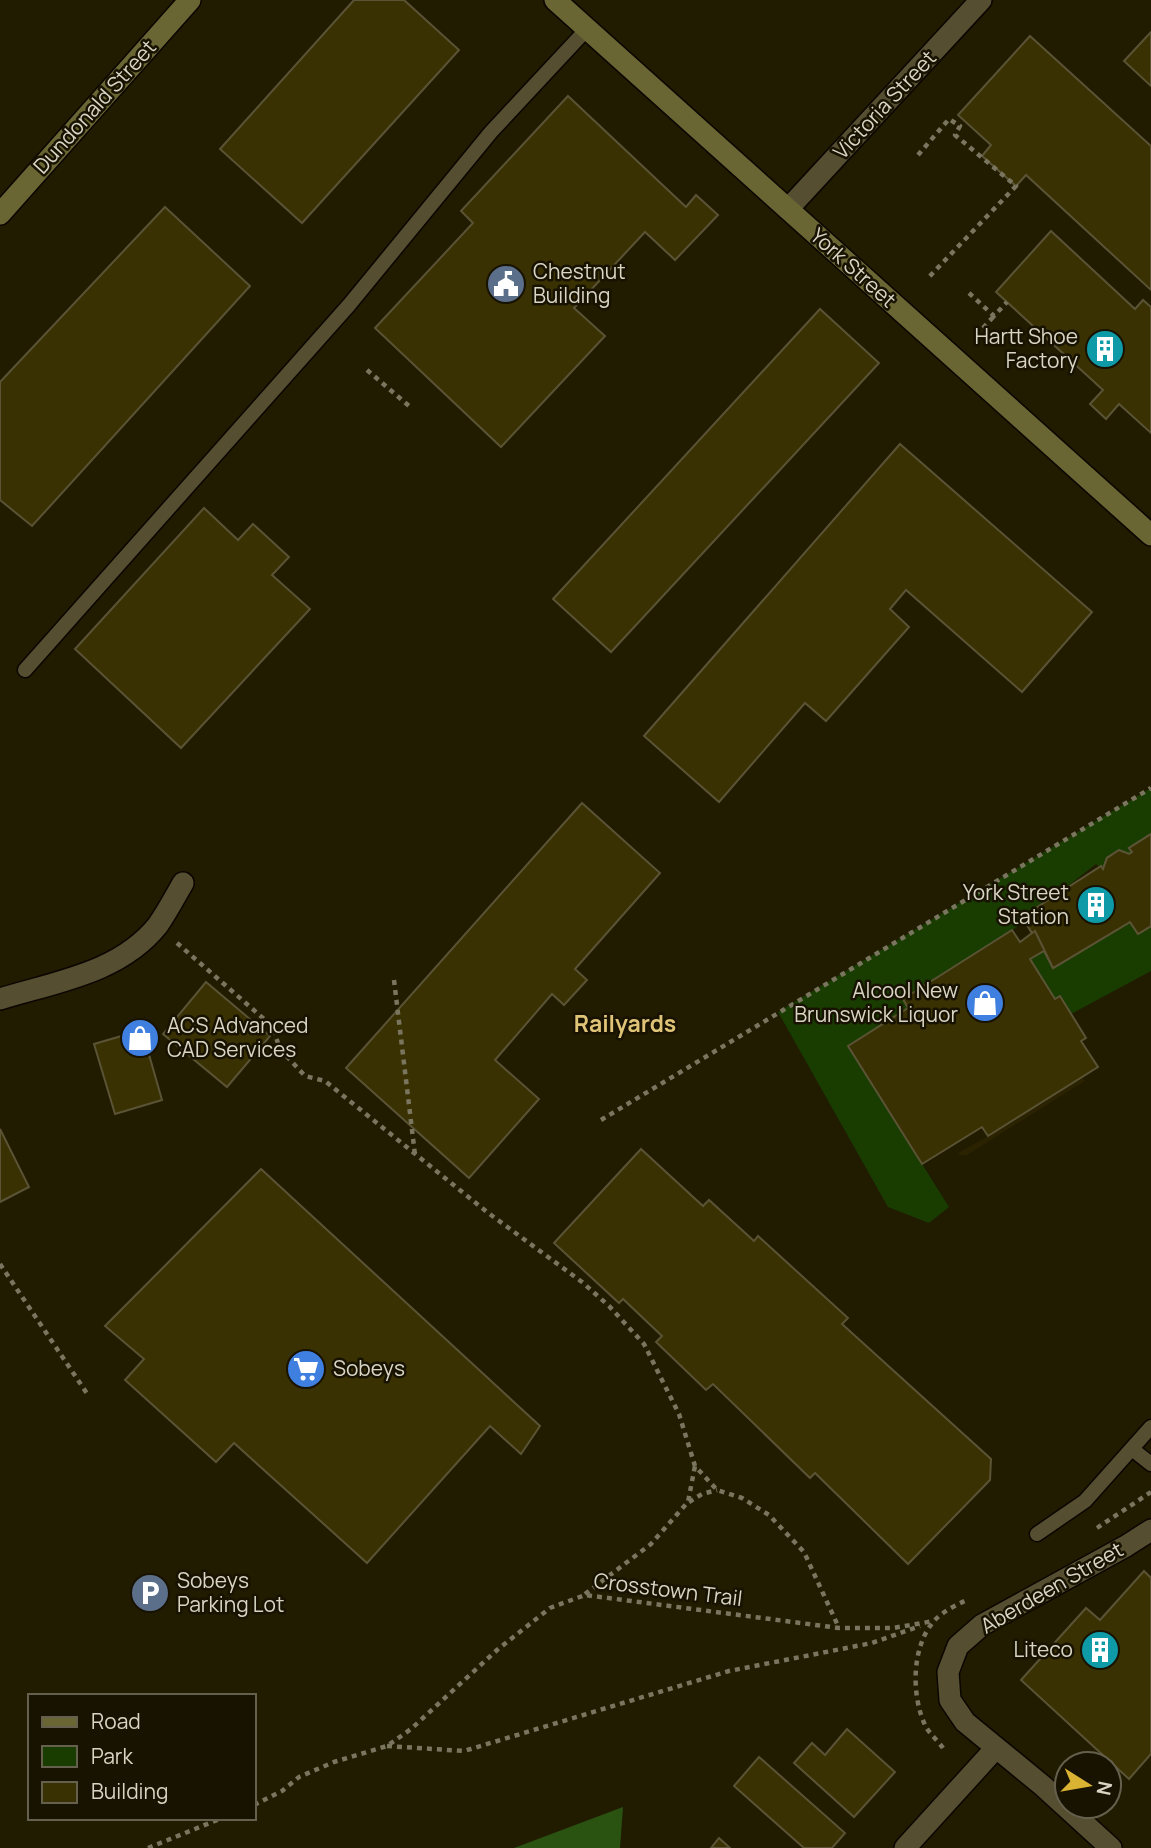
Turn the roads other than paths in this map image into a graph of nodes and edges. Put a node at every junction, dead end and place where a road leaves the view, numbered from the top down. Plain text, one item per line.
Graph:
1 (190, 0) edge
2 (555, 0) edge
3 (981, 0) edge
4 (587, 29) junction
5 (788, 209) junction
6 (0, 214) edge
7 (1151, 535) edge
8 (25, 670) dead end
9 (183, 883) dead end
10 (0, 999) edge
11 (1151, 1427) edge
12 (1132, 1449) junction
13 (1151, 1464) edge
14 (1151, 1530) edge
15 (1037, 1534) dead end
16 (995, 1749) junction
17 (1107, 1847) edge
18 (905, 1848) edge

1 - 6 street, Dundonald Street
2 - 4 street, York Street
3 - 5 street, Victoria Street
4 - 5 street, York Street
4 - 8 lane
5 - 7 street, York Street
9 - 10 street
11 - 12 lane
12 - 13 lane
12 - 15 lane
14 - 16 street, Aberdeen Street
16 - 17 street, Aberdeen Street
16 - 18 street

